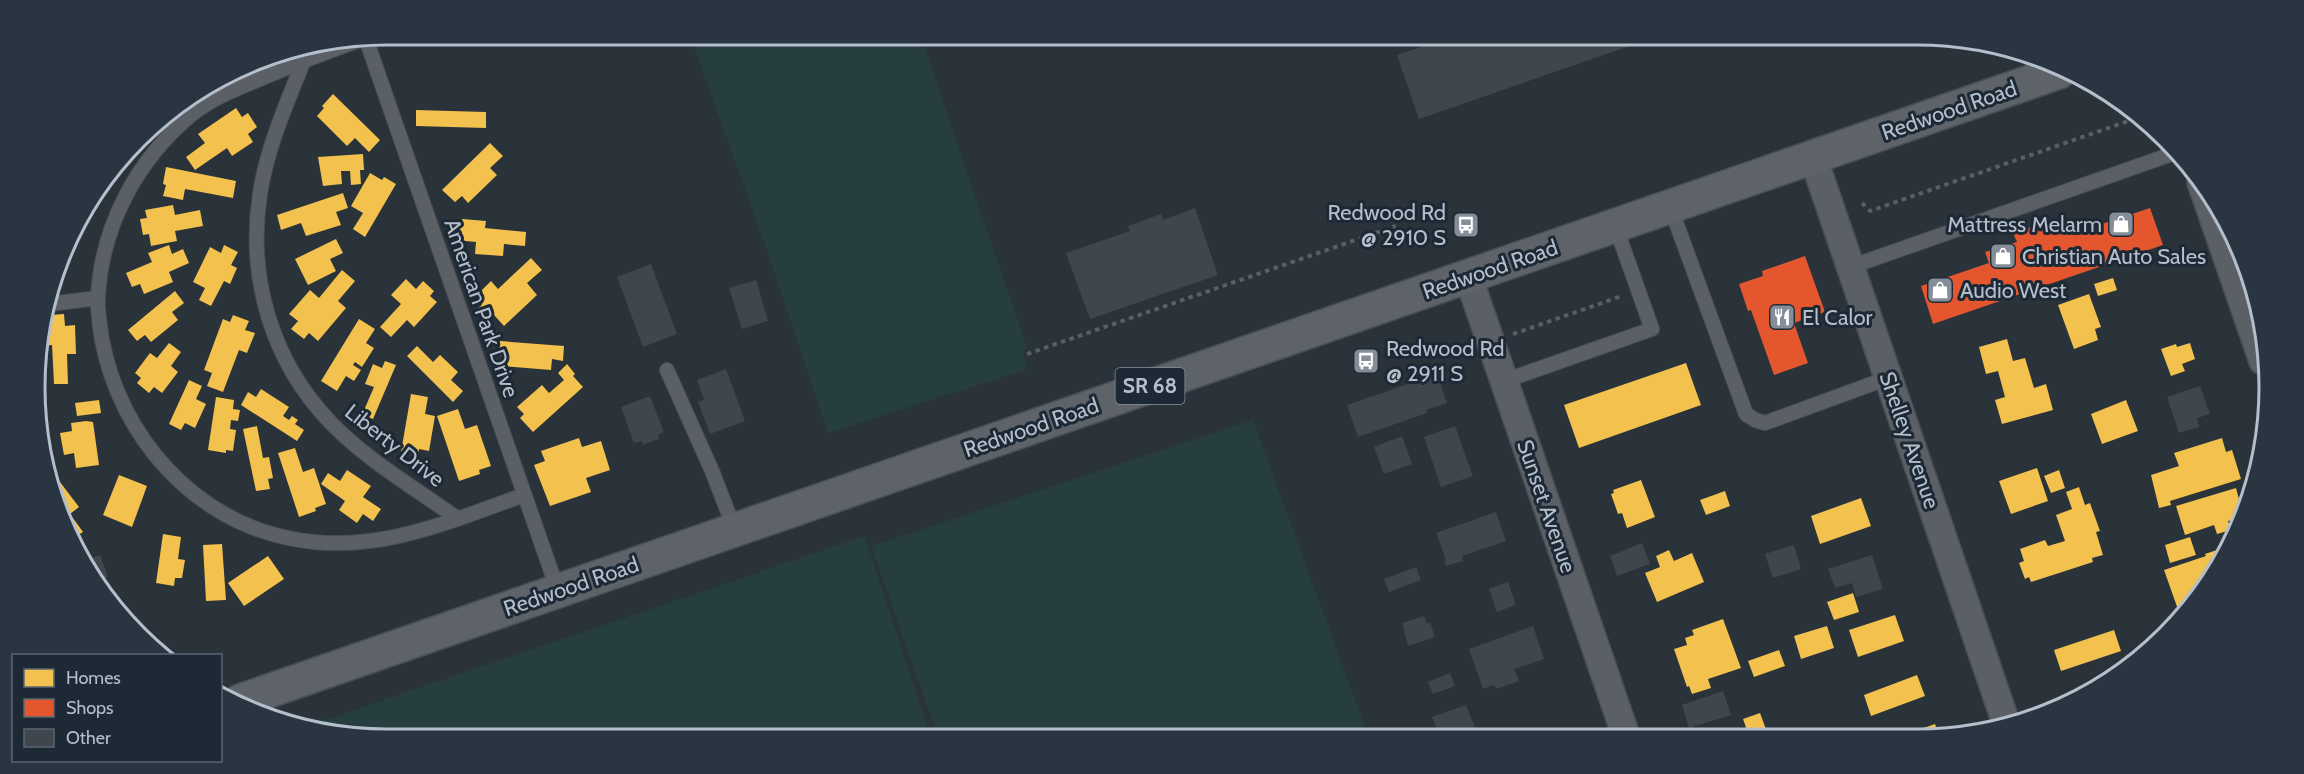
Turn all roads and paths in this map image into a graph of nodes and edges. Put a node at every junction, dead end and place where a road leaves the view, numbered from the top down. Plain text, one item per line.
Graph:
1 (368, 46) edge
2 (333, 50) edge
3 (304, 60) junction
4 (2054, 74) edge
5 (2130, 120) edge
6 (2168, 155) edge
7 (1813, 157) junction
8 (1862, 203) dead end
9 (1670, 206) junction
10 (2213, 215) edge
11 (1615, 225) junction
12 (1396, 226) dead end
13 (1850, 267) junction
14 (1468, 276) junction
15 (1638, 291) junction
16 (98, 298) junction
17 (56, 303) edge
18 (1512, 334) dead end
19 (2256, 339) edge
20 (1027, 354) dead end
21 (667, 370) dead end
22 (1888, 378) junction
23 (1504, 381) junction
24 (524, 495) junction
25 (458, 519) junction
26 (735, 530) junction
27 (558, 591) junction
28 (245, 698) edge
29 (2004, 717) edge
30 (1624, 729) edge

1 - 24 lane, American Park Drive
2 - 3 lane
3 - 16 lane
3 - 25 lane, Liberty Drive
4 - 7 main road, Redwood Road / SR 68
5 - 8 path
6 - 13 lane
7 - 9 main road, Redwood Road / SR 68
7 - 13 street, Shelley Avenue
9 - 11 main road, Redwood Road / SR 68
9 - 22 lane
10 - 19 street
11 - 14 main road, Redwood Road / SR 68
11 - 15 lane
12 - 20 path
13 - 22 street, Shelley Avenue
14 - 23 street, Sunset Avenue
14 - 26 main road, Redwood Road / SR 68
15 - 18 path
15 - 23 lane
16 - 17 lane
16 - 25 lane
21 - 26 lane
22 - 29 street, Shelley Avenue
23 - 30 street, Sunset Avenue
24 - 25 lane
24 - 27 lane, American Park Drive
26 - 27 main road, Redwood Road / SR 68
27 - 28 main road, Redwood Road / SR 68

